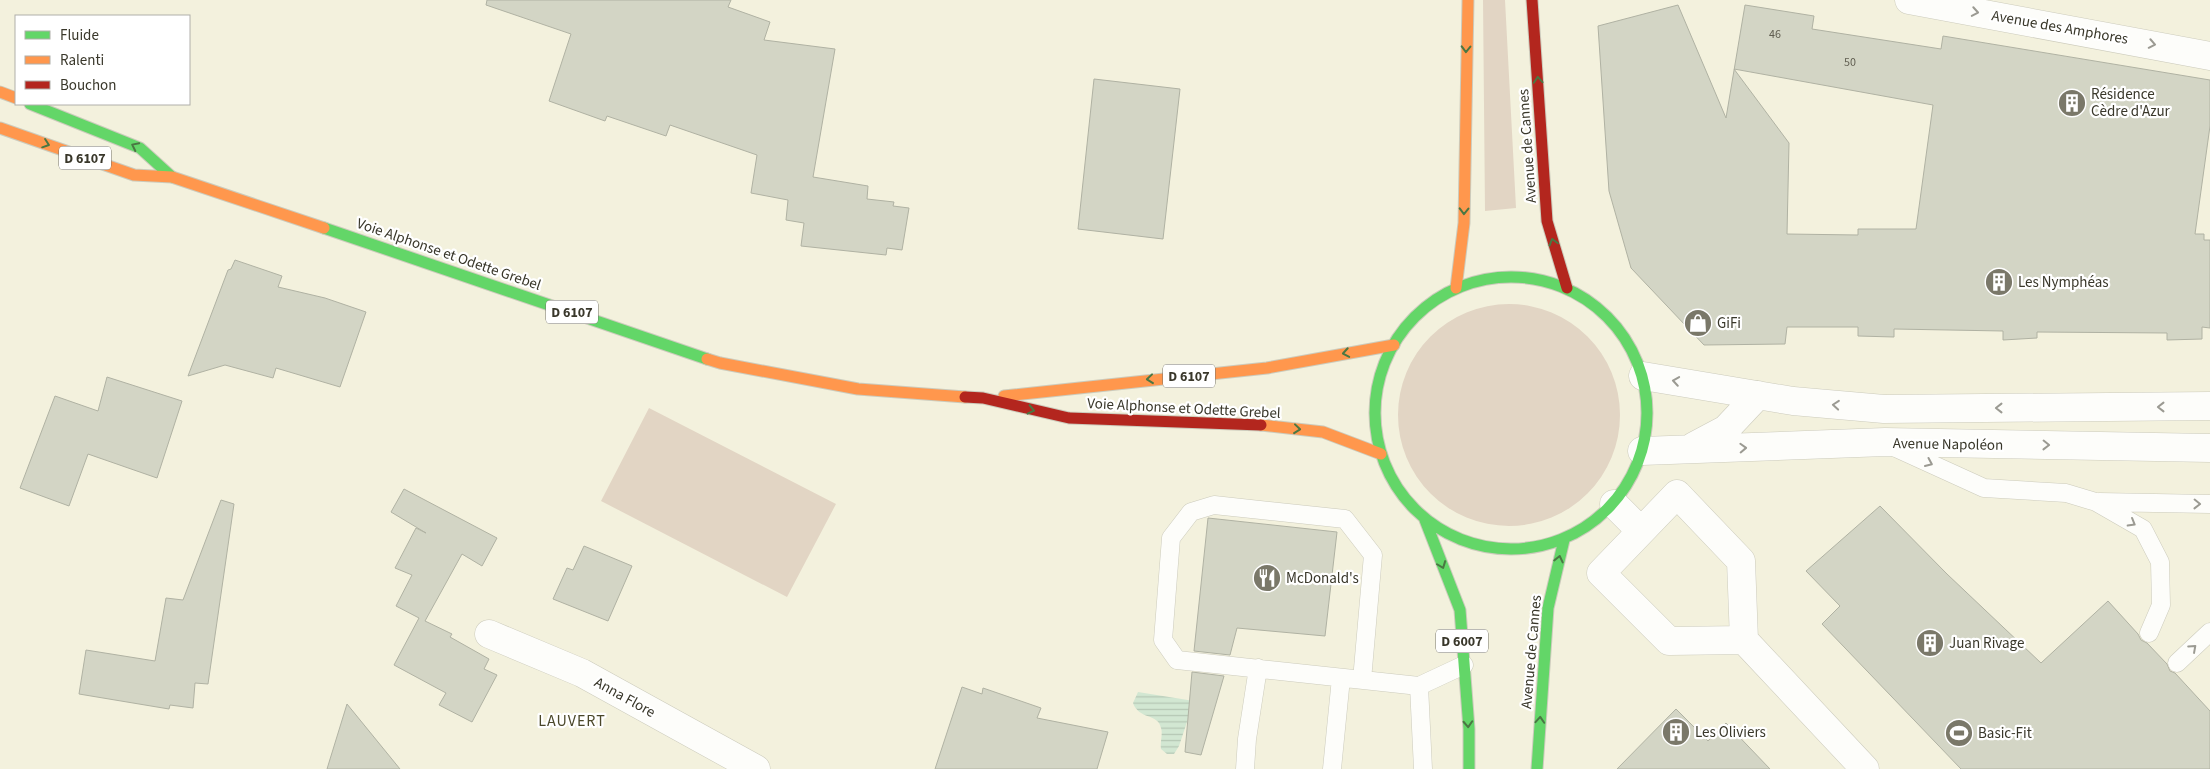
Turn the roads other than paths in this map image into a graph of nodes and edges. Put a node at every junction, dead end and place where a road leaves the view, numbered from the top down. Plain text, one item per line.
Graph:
1 (1468, 0) edge
2 (1532, 0) edge
3 (1909, 0) edge
4 (2210, 56) edge
5 (0, 92) edge
6 (15, 98) edge
7 (32, 105) edge
8 (0, 128) edge
9 (172, 177) junction
10 (1456, 288) junction
11 (1567, 288) junction
12 (1394, 345) junction
13 (1643, 376) junction
14 (1758, 395) junction
15 (983, 398) junction
16 (2210, 406) edge
17 (1885, 442) junction
18 (2210, 448) edge
19 (1686, 450) junction
20 (1642, 451) junction
21 (1381, 454) junction
22 (2096, 502) junction
23 (1614, 504) junction
24 (2210, 504) edge
25 (1425, 520) junction
26 (1641, 531) junction
27 (1564, 540) junction
28 (2210, 632) edge
29 (2149, 633) dead end
30 (489, 634) dead end
31 (1744, 640) junction
32 (2176, 663) dead end
33 (1464, 665) junction
34 (1258, 668) junction
35 (1341, 678) junction
36 (1362, 680) junction
37 (1419, 686) junction
38 (756, 769) edge
39 (1245, 769) edge
40 (1332, 769) edge
41 (1424, 769) edge
42 (1469, 769) edge
43 (1537, 769) edge
44 (1866, 769) edge

1 -> 10 main road
11 -> 2 main road, Avenue de Cannes
3 -> 4 street, Avenue des Amphores
5 - 6 main road
9 -> 7 main road, Voie Alphonse et Odette Grebel / D 6107
8 -> 9 main road, Voie Alphonse et Odette Grebel / D 6107
9 - 15 main road, Voie Alphonse et Odette Grebel / D 6107
10 - 11 main road
10 - 12 main road
11 - 13 main road
12 -> 15 main road, Voie Alphonse et Odette Grebel / D 6107
12 - 21 main road
14 -> 13 street
13 - 20 main road
16 -> 14 street
14 - 19 street, Avenue Napoléon
15 -> 21 main road, Voie Alphonse et Odette Grebel / D 6107
17 -> 18 street, Avenue Napoléon
19 -> 17 street, Avenue Napoléon
17 -> 22 lane
19 - 20 street, Avenue Napoléon
20 - 23 main road
21 - 25 main road
22 -> 24 lane
22 -> 29 lane
23 - 26 street
23 - 27 main road
25 - 27 main road
25 -> 33 main road, D 6007
26 - 31 street
26 - 31 street
43 -> 27 main road, Avenue de Cannes
32 -> 28 lane
30 - 38 street, Anna Flore
31 - 44 street
33 - 37 lane
33 -> 42 main road, D 6007
34 - 35 lane
34 - 36 lane
34 - 39 lane
35 - 36 lane
35 - 40 lane
36 - 37 lane
37 - 41 lane

